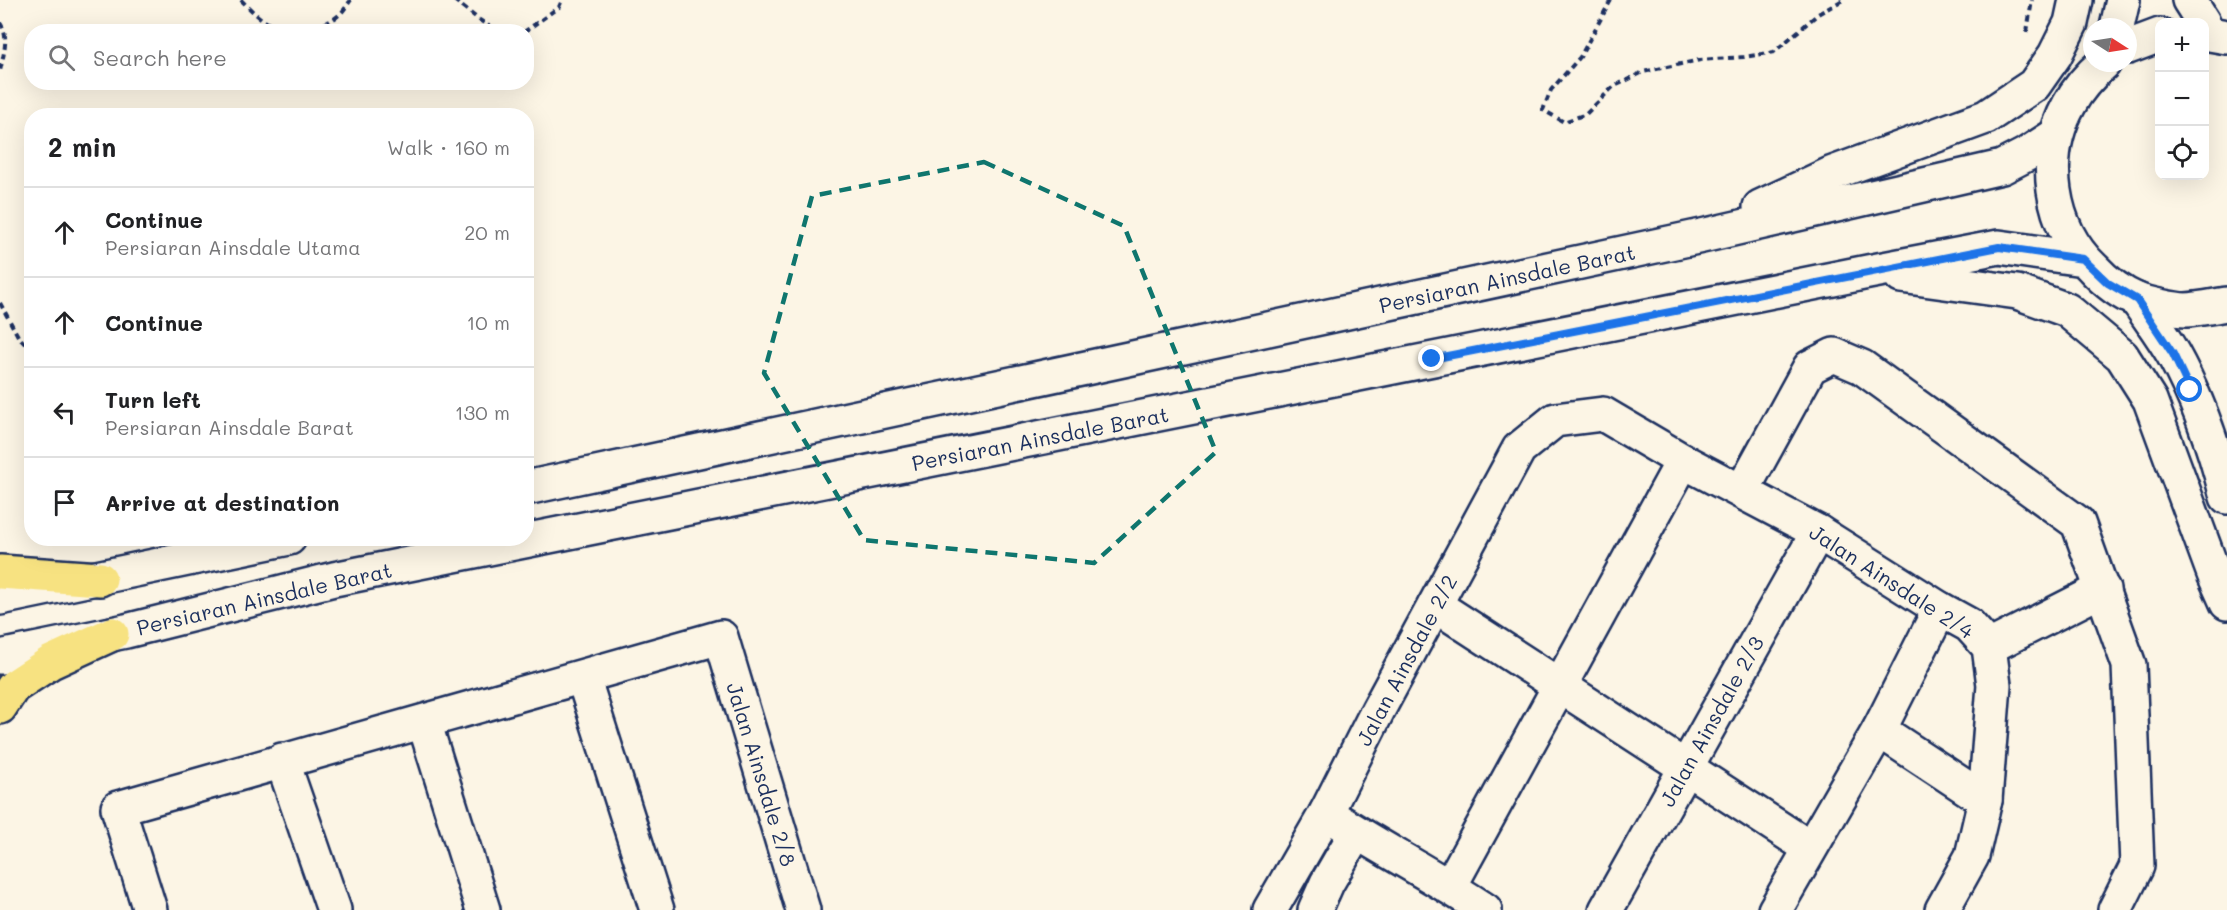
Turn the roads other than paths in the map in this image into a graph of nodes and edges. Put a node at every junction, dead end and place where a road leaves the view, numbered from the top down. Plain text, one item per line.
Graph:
1 (2076, 0) edge
2 (2122, 0) edge
3 (2189, 0) edge
4 (2118, 18) edge
5 (2210, 30) edge
6 (2155, 37) edge
7 (2137, 44) edge
8 (2094, 72) edge
9 (2056, 135) junction
10 (1702, 236) junction
11 (2083, 259) junction
12 (1868, 272) junction
13 (2137, 300) junction
14 (2227, 304) edge
15 (1555, 420) joint
16 (1683, 461) junction
17 (534, 486) edge
18 (1742, 491) junction
19 (2227, 497) edge
20 (1818, 532) junction
21 (534, 539) edge
22 (252, 546) edge
23 (499, 546) edge
24 (0, 572) edge
25 (100, 579) junction
26 (2103, 589) junction
27 (0, 598) edge
28 (2227, 603) edge
29 (1435, 605) junction
30 (1940, 609) junction
31 (112, 634) junction
32 (1989, 647) junction
33 (0, 657) edge
34 (583, 677) junction
35 (1559, 687) junction
36 (0, 707) edge
37 (424, 722) junction
38 (1879, 730) junction
39 (282, 760) junction
40 (1685, 767) junction
41 (1985, 800) junction
42 (1326, 813) junction
43 (1356, 833) junction
44 (1810, 849) junction
45 (1450, 886) junction
46 (150, 910) edge
47 (334, 910) edge
48 (483, 910) edge
49 (657, 910) edge
50 (803, 910) edge
51 (1269, 910) edge
52 (1315, 910) edge
53 (1485, 910) edge
54 (1606, 910) edge
55 (1775, 910) edge
56 (1942, 910) edge
57 (2115, 910) edge

1 - 10 street
2 - 4 street
3 - 5 street
6 - 7 street
8 - 9 street
9 - 10 street, Persiaran Ainsdale Barat
9 - 11 street
10 - 17 street, Persiaran Ainsdale Barat
11 - 12 street, Persiaran Ainsdale Barat
11 - 13 street
12 - 21 street, Persiaran Ainsdale Barat
12 - 28 street
13 - 14 street
13 - 19 street
15 - 16 street, Jalan Ainsdale 2/4
15 - 29 street, Jalan Ainsdale 2/2
16 - 18 street, Jalan Ainsdale 2/4
16 - 35 street
18 - 20 street, Jalan Ainsdale 2/4
18 - 26 street
20 - 30 street, Jalan Ainsdale 2/4
20 - 40 street, Jalan Ainsdale 2/3
22 - 25 street
23 - 31 street, Persiaran Ainsdale Barat
24 - 25 main road
25 - 27 street
26 - 32 street
26 - 57 street
29 - 35 street
29 - 42 street, Jalan Ainsdale 2/2
30 - 32 street, Jalan Ainsdale 2/4
30 - 38 street
31 - 33 street, Persiaran Ainsdale Barat
31 - 36 main road
32 - 41 street, Jalan Ainsdale 2/4
34 - 37 street
34 - 49 street
34 - 50 street, Jalan Ainsdale 2/8
35 - 40 street
35 - 45 street
37 - 39 street
37 - 48 street
38 - 41 street
38 - 44 street
39 - 46 street
39 - 47 street
40 - 44 street
40 - 54 street, Jalan Ainsdale 2/3
41 - 56 street, Jalan Ainsdale 2/4
42 - 43 street
42 - 51 street, Jalan Ainsdale 2/2
43 - 45 street
43 - 52 street
44 - 55 street
45 - 53 street

